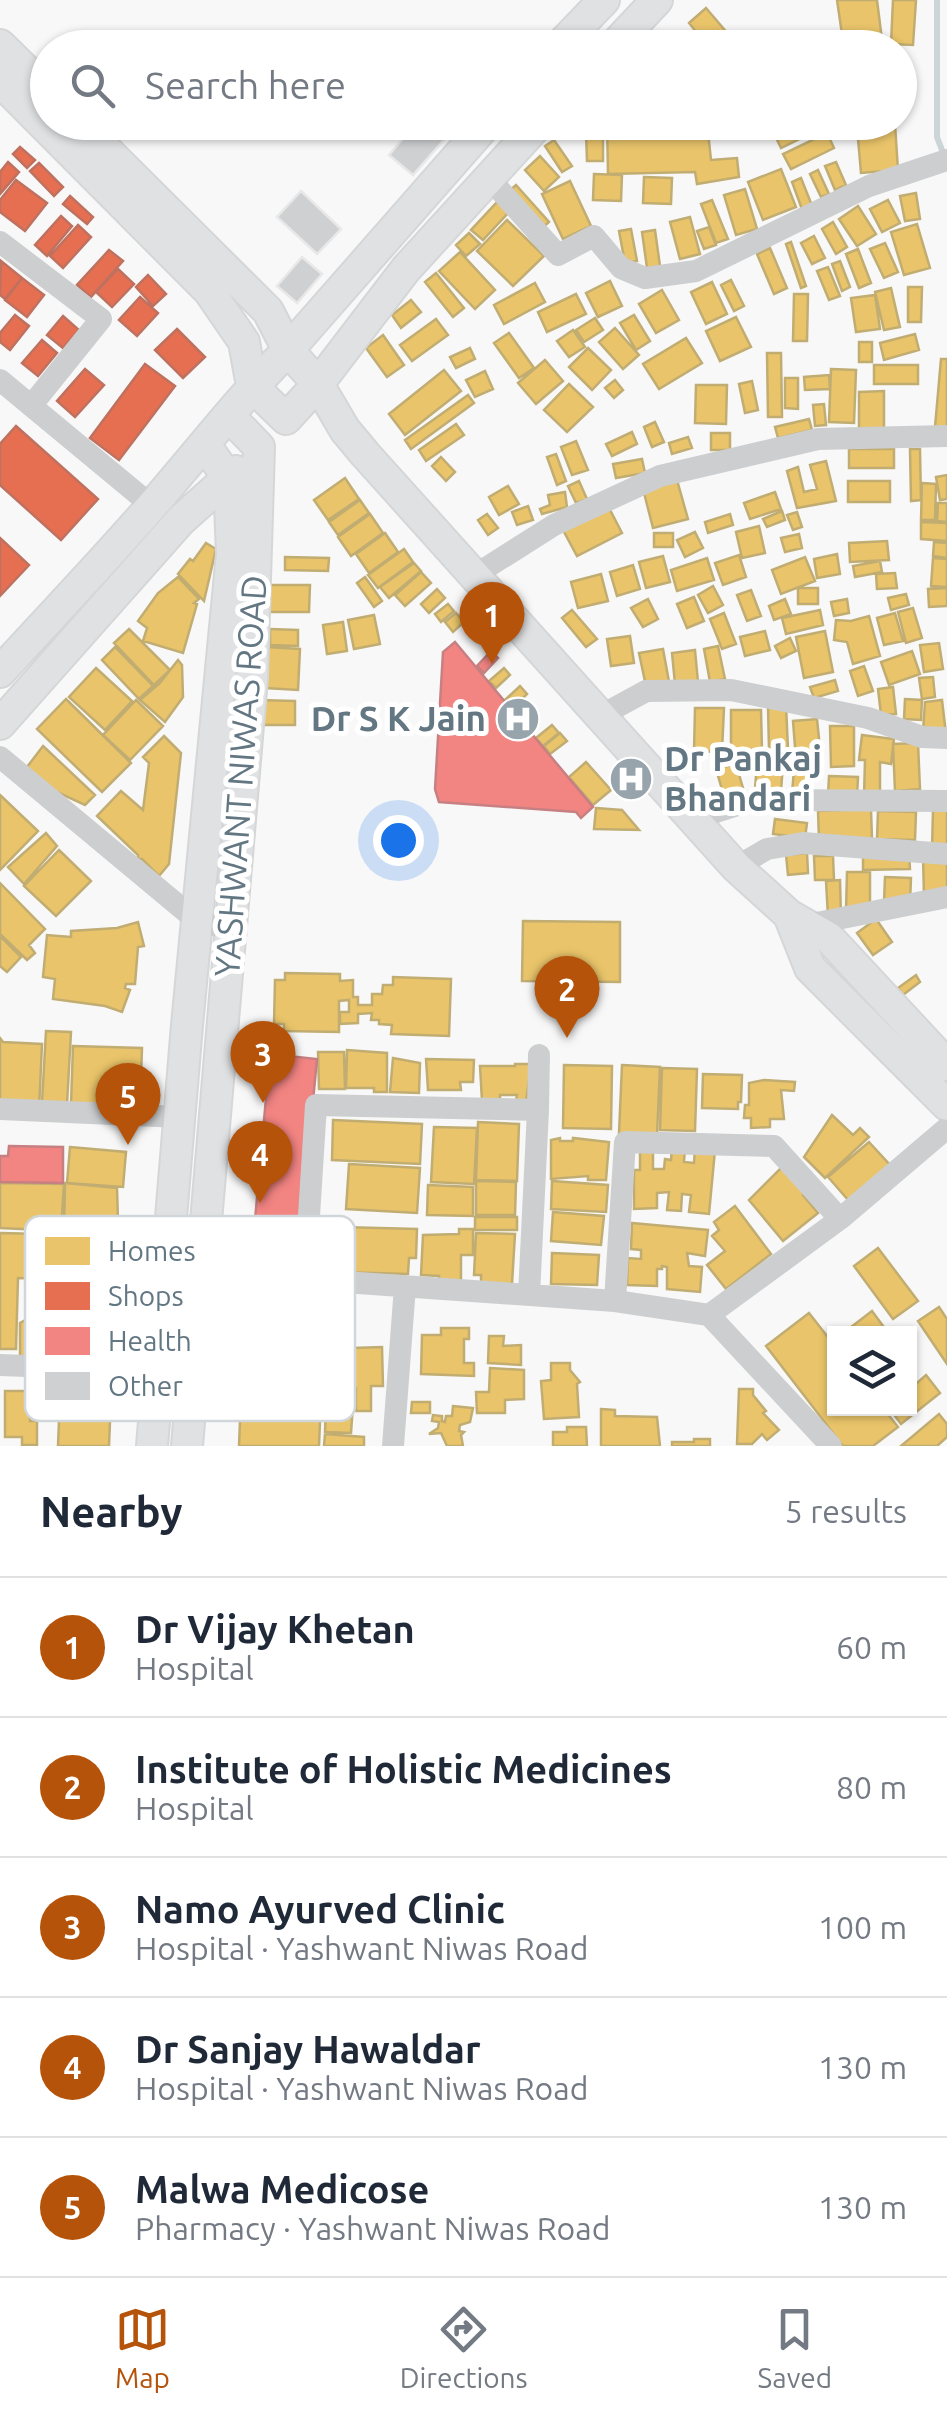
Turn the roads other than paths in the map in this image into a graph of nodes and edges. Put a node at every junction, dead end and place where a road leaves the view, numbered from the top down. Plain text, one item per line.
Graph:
1 (604, 0) edge
2 (657, 0) edge
3 (575, 30) edge
4 (629, 30) edge
5 (0, 45) edge
6 (30, 74) edge
7 (0, 80) edge
8 (30, 110) edge
9 (59, 140) edge
10 (96, 140) edge
11 (472, 140) edge
12 (524, 140) edge
13 (947, 160) edge
14 (489, 178) junction
15 (0, 242) edge
16 (288, 350) junction
17 (318, 384) junction
18 (252, 386) junction
19 (4, 391) edge
20 (31, 406) junction
21 (230, 417) junction
22 (286, 419) junction
23 (345, 430) junction
24 (947, 436) edge
25 (205, 445) junction
26 (259, 447) junction
27 (228, 479) junction
28 (152, 506) junction
29 (475, 576) junction
30 (0, 672) edge
31 (602, 715) junction
32 (0, 724) edge
33 (947, 738) edge
34 (0, 757) edge
35 (947, 802) edge
36 (694, 819) junction
37 (947, 854) edge
38 (736, 867) junction
39 (947, 898) edge
40 (798, 920) junction
41 (197, 921) junction
42 (232, 929) junction
43 (539, 1055) dead end
44 (947, 1065) edge
45 (947, 1105) edge
46 (0, 1108) edge
47 (538, 1110) junction
48 (180, 1117) junction
49 (947, 1128) edge
50 (171, 1216) edge
51 (207, 1216) edge
52 (309, 1216) edge
53 (840, 1219) junction
54 (355, 1282) edge
55 (405, 1286) junction
56 (529, 1294) junction
57 (614, 1302) junction
58 (709, 1315) junction
59 (0, 1365) edge
60 (25, 1366) edge
61 (154, 1421) edge
62 (189, 1421) edge
63 (152, 1446) edge
64 (187, 1446) edge
65 (393, 1446) edge
66 (830, 1446) edge

1 - 3 main road
2 - 4 main road
5 - 6 main road
7 - 8 main road
9 - 18 main road
10 - 16 main road
11 - 16 main road
12 - 14 main road
13 - 14 street
14 - 17 main road
15 - 20 street
16 - 17 main road
16 - 18 main road
17 - 22 main road
17 - 23 main road
18 - 21 main road
18 - 22 main road
19 - 20 street
20 - 28 street
21 - 25 main road
21 - 26 main road
22 - 23 main road
22 - 26 main road
23 - 29 main road
24 - 29 street
25 - 27 main road
25 - 28 main road
26 - 27 main road
26 - 42 main road, YASHWANT NIWAS ROAD
27 - 32 main road
27 - 41 main road, YASHWANT NIWAS ROAD
28 - 30 main road
29 - 31 main road
31 - 33 street
31 - 36 main road
34 - 41 street
35 - 36 street
36 - 38 main road
37 - 38 street
38 - 40 main road
39 - 40 street
40 - 44 main road
40 - 45 main road
41 - 42 street
41 - 48 main road, YASHWANT NIWAS ROAD
42 - 51 main road, YASHWANT NIWAS ROAD
43 - 47 street
46 - 48 street
47 - 52 street
47 - 56 street
48 - 50 main road, YASHWANT NIWAS ROAD
49 - 53 street
53 - 57 street
53 - 58 street
54 - 55 street
55 - 56 street
55 - 65 street
56 - 57 street
57 - 58 street
58 - 66 street
59 - 60 street
61 - 63 main road, YASHWANT NIWAS ROAD
62 - 64 main road, YASHWANT NIWAS ROAD

